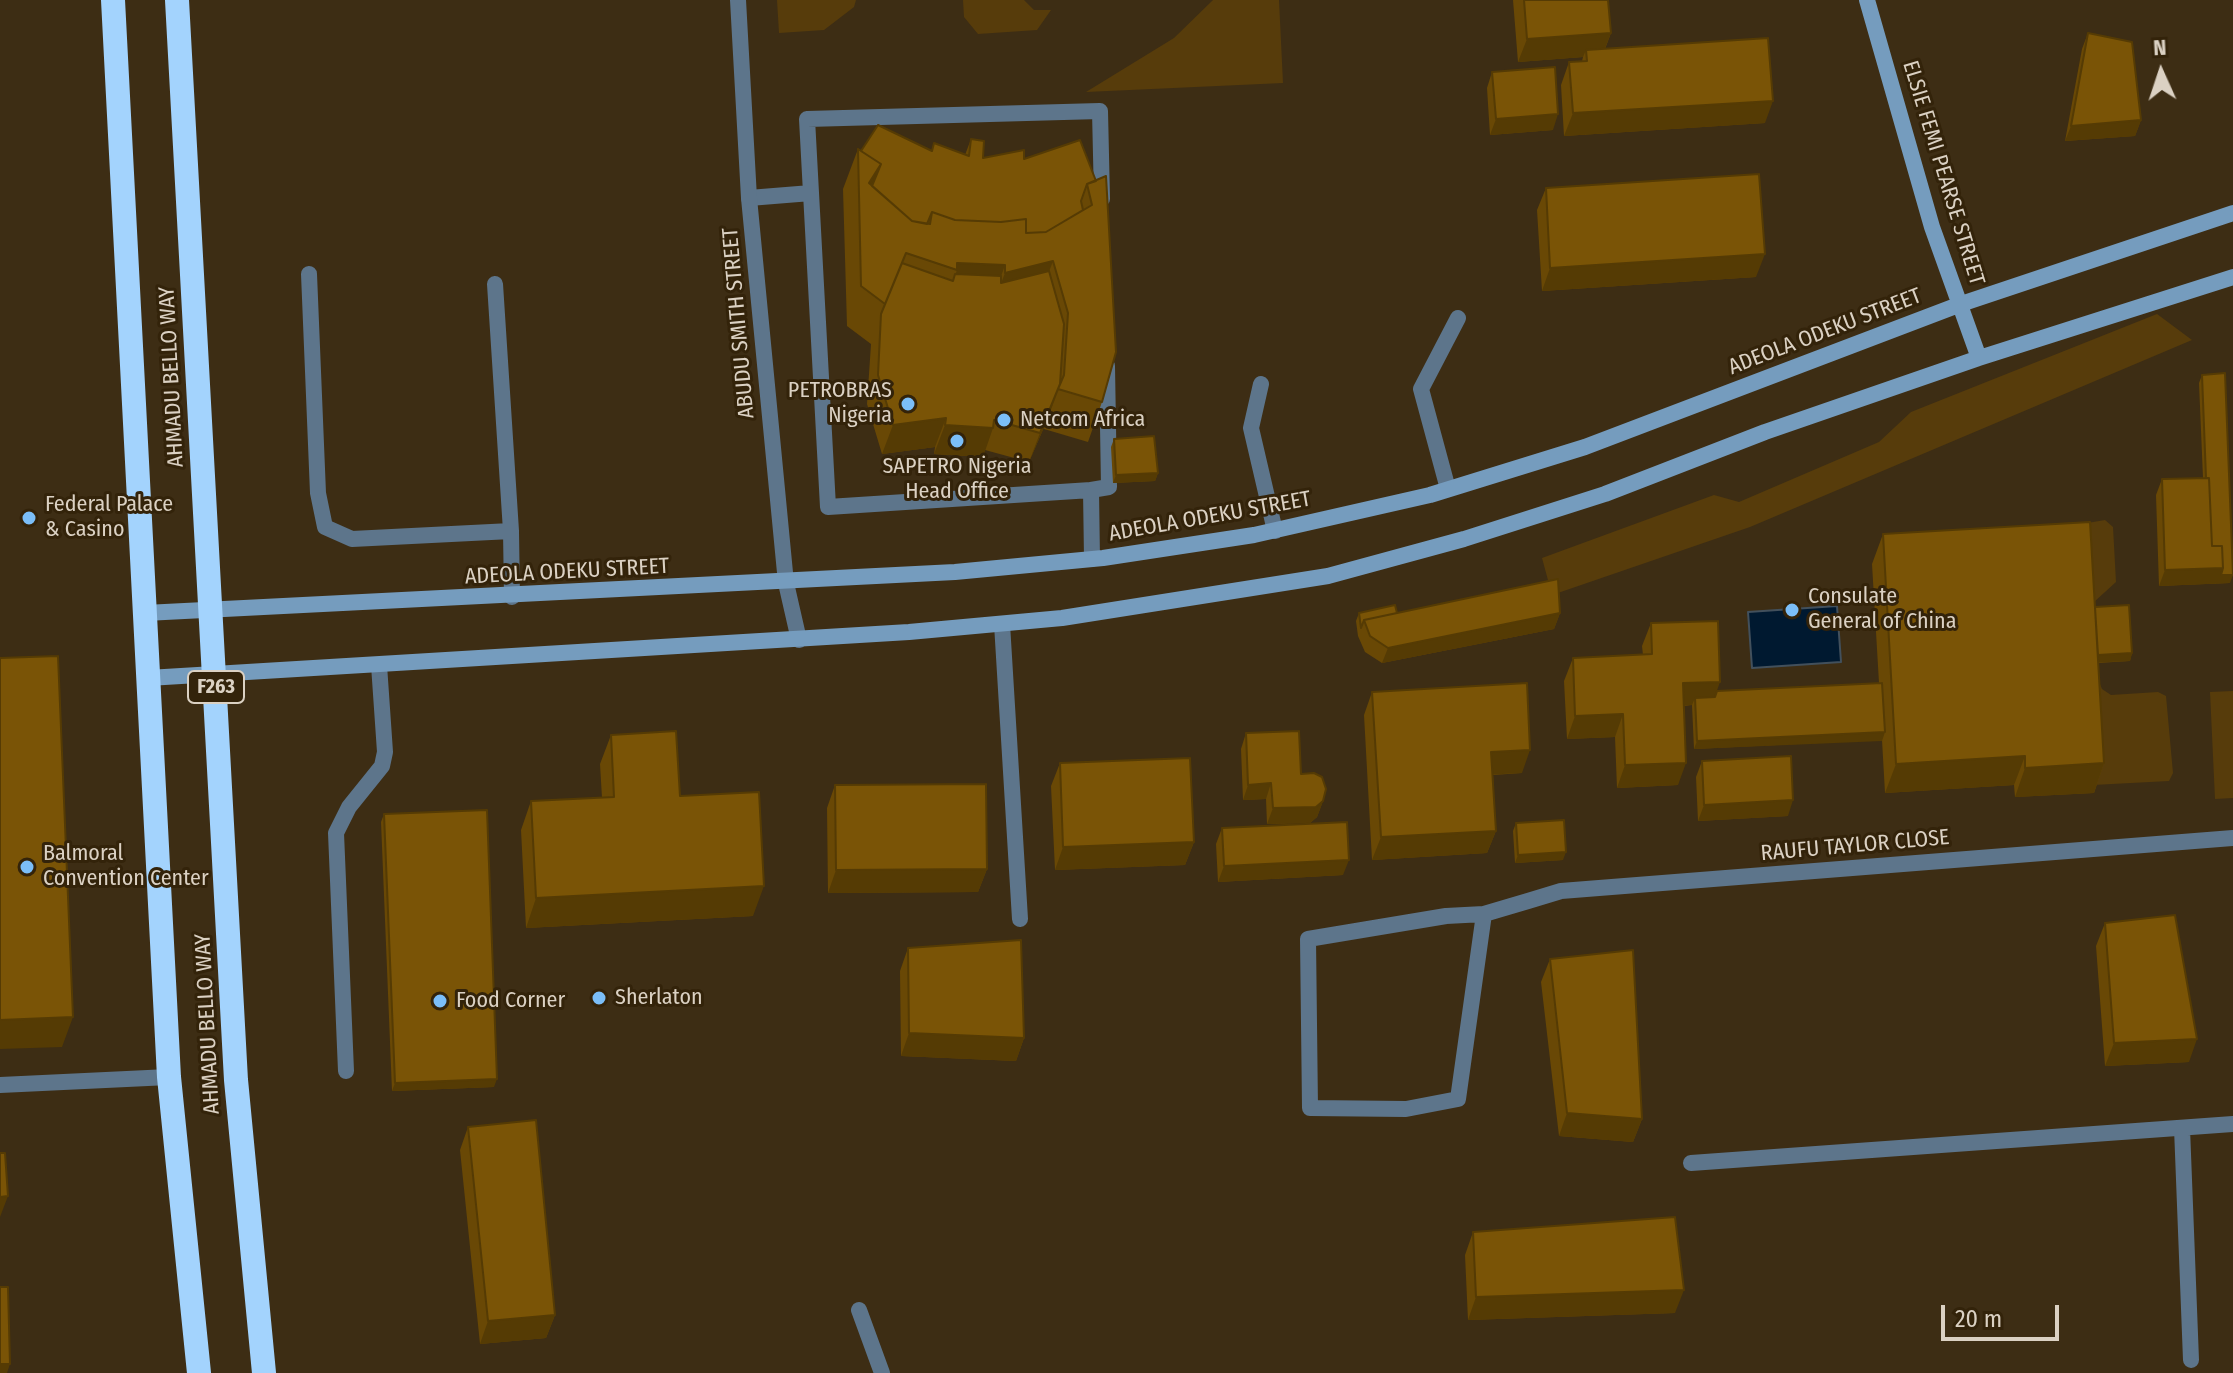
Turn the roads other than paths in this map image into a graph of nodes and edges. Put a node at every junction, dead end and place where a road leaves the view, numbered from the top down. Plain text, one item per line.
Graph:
1 (113, 0) edge
2 (177, 0) edge
3 (738, 0) edge
4 (1867, 0) edge
5 (811, 193) junction
6 (749, 198) junction
7 (2233, 213) edge
8 (1103, 221) edge
9 (309, 274) dead end
10 (2233, 277) edge
11 (495, 284) dead end
12 (1961, 304) junction
13 (1458, 318) dead end
14 (1106, 346) edge
15 (1979, 358) junction
16 (1261, 384) dead end
17 (1448, 489) junction
18 (1091, 490) junction
19 (511, 531) junction
20 (1275, 531) junction
21 (1092, 559) junction
22 (786, 583) junction
23 (512, 597) junction
24 (211, 609) junction
25 (145, 613) junction
26 (1002, 624) junction
27 (799, 640) junction
28 (379, 665) junction
29 (215, 674) junction
30 (148, 678) junction
31 (2233, 838) edge
32 (1484, 914) junction
33 (1020, 919) dead end
34 (346, 1071) dead end
35 (169, 1077) junction
36 (0, 1085) edge
37 (2233, 1124) edge
38 (2182, 1128) junction
39 (1691, 1163) dead end
40 (859, 1310) dead end
41 (2191, 1360) dead end
42 (199, 1373) edge
43 (264, 1373) edge
44 (882, 1373) edge

1 - 25 highway, AHMADU BELLO WAY
2 - 24 highway, AHMADU BELLO WAY / F263
3 - 6 street, ABUDU SMITH STREET
4 - 12 main road, ELSIE FEMI PEARSE STREET
5 - 6 street
5 - 8 street
5 - 18 street
6 - 22 street, ABUDU SMITH STREET
7 - 12 main road, ADEOLA ODEKU STREET
9 - 19 street
10 - 15 main road
11 - 19 street
12 - 15 main road, ELSIE FEMI PEARSE STREET
12 - 17 main road, ADEOLA ODEKU STREET
13 - 17 street
14 - 18 street
15 - 26 main road
16 - 20 street
17 - 20 main road, ADEOLA ODEKU STREET
18 - 21 street
19 - 23 street
20 - 21 main road, ADEOLA ODEKU STREET
21 - 22 main road, ADEOLA ODEKU STREET
22 - 23 main road, ADEOLA ODEKU STREET
22 - 27 street, ABUDU SMITH STREET
23 - 24 main road, ADEOLA ODEKU STREET
24 - 25 main road, ADEOLA ODEKU STREET
24 - 29 highway, AHMADU BELLO WAY / F263
25 - 30 highway, AHMADU BELLO WAY
26 - 27 main road
26 - 33 street
27 - 28 main road
28 - 29 main road
28 - 34 street
29 - 30 main road
29 - 43 highway, AHMADU BELLO WAY / F263
30 - 35 highway, AHMADU BELLO WAY
31 - 32 street, RAUFU TAYLOR CLOSE
32 - 32 street, RAUFU TAYLOR CLOSE
35 - 36 street
35 - 42 highway, AHMADU BELLO WAY
37 - 38 street
38 - 39 street
38 - 41 street
40 - 44 street

